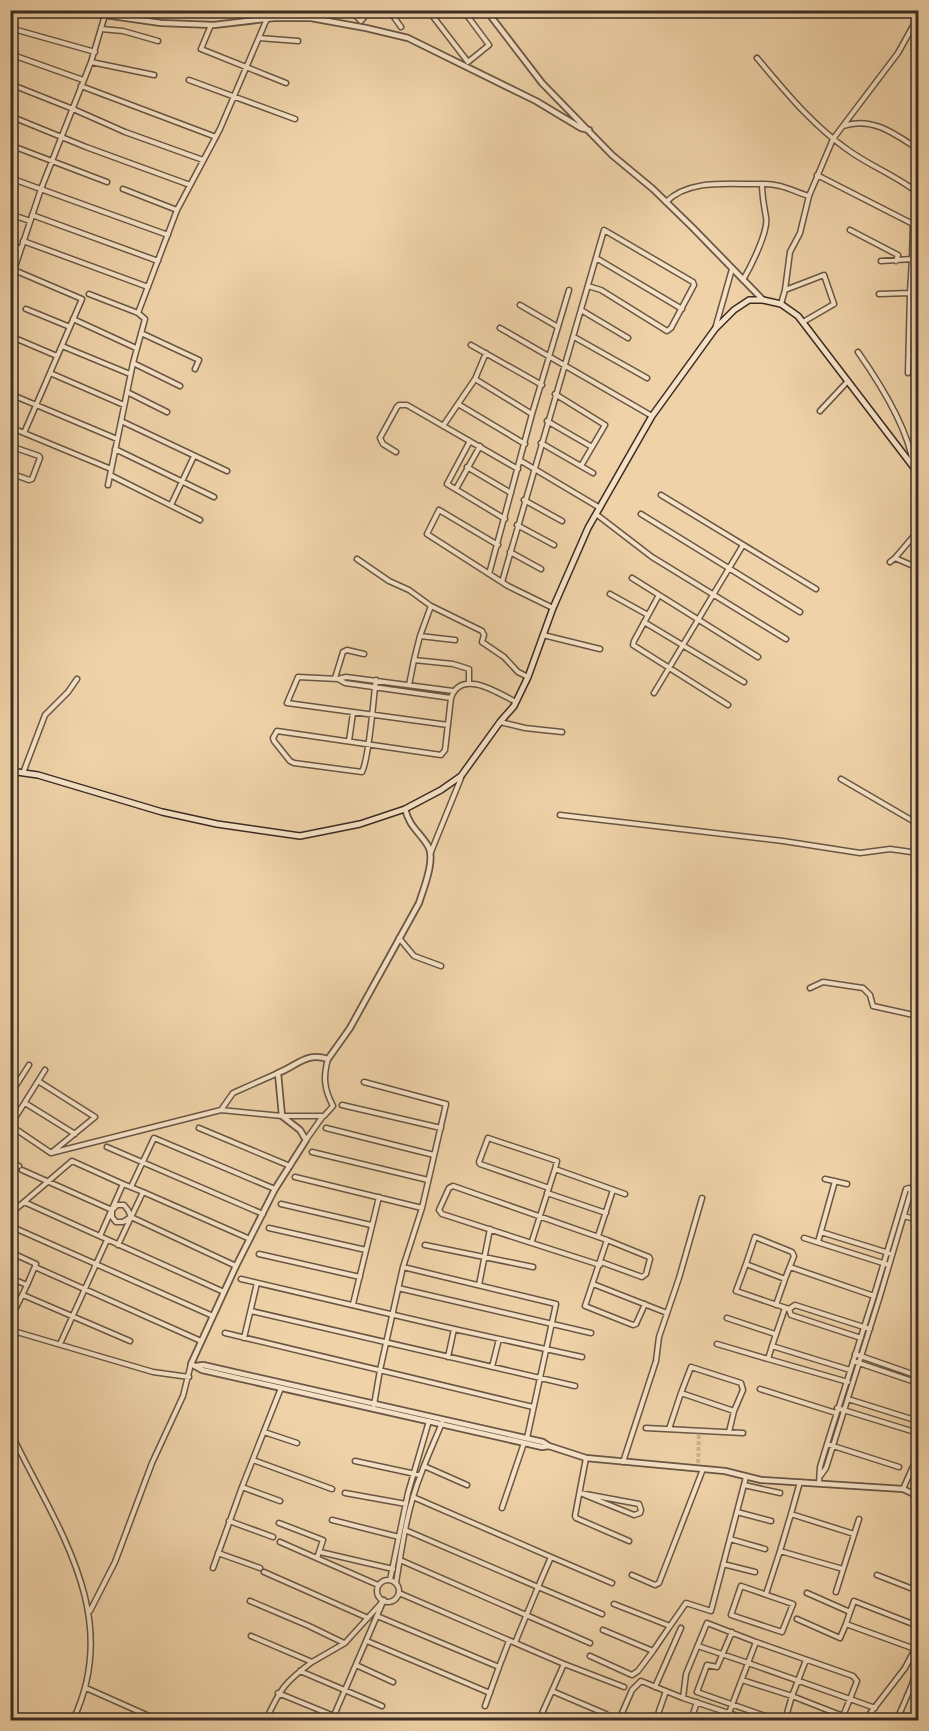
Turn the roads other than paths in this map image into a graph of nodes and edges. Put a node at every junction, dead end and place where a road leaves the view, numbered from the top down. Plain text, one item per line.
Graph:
1 (47, 10) edge
2 (276, 10) edge
3 (350, 10) edge
4 (370, 10) edge
5 (389, 10) edge
6 (428, 10) edge
7 (463, 10) edge
8 (486, 10) edge
9 (105, 15) junction
10 (918, 17) edge
11 (266, 21) junction
12 (211, 25) junction
13 (401, 27) dead end
14 (101, 29) junction
15 (10, 33) edge
16 (259, 38) junction
17 (158, 41) dead end
18 (298, 41) dead end
19 (94, 52) junction
20 (10, 54) edge
21 (757, 58) dead end
22 (91, 62) junction
23 (246, 68) junction
24 (154, 75) dead end
25 (84, 80) junction
26 (189, 80) dead end
27 (286, 83) dead end
28 (10, 84) edge
29 (81, 86) junction
30 (234, 97) junction
31 (73, 109) junction
32 (10, 116) edge
33 (295, 119) dead end
34 (842, 127) junction
35 (589, 130) junction
36 (62, 136) junction
37 (216, 137) junction
38 (833, 139) junction
39 (10, 145) edge
40 (918, 149) edge
41 (52, 160) junction
42 (203, 160) junction
43 (817, 175) junction
44 (10, 178) edge
45 (107, 182) dead end
46 (762, 184) junction
47 (189, 185) junction
48 (41, 189) junction
49 (123, 189) dead end
50 (918, 193) edge
51 (809, 196) junction
52 (665, 202) junction
53 (918, 207) edge
54 (177, 210) junction
55 (10, 214) edge
56 (32, 215) junction
57 (30, 221) junction
58 (916, 224) edge
59 (850, 230) dead end
60 (168, 235) junction
61 (23, 241) junction
62 (10, 245) edge
63 (21, 249) junction
64 (596, 258) junction
65 (912, 258) junction
66 (918, 259) edge
67 (158, 261) junction
68 (881, 261) dead end
69 (896, 261) junction
70 (732, 269) junction
71 (12, 272) edge
72 (742, 280) junction
73 (588, 286) junction
74 (148, 287) junction
75 (569, 290) dead end
76 (785, 290) junction
77 (910, 293) junction
78 (918, 293) edge
79 (89, 294) dead end
80 (879, 294) dead end
81 (763, 300) junction
82 (781, 304) junction
83 (520, 305) dead end
84 (26, 309) dead end
85 (682, 309) junction
86 (581, 310) junction
87 (138, 313) junction
88 (73, 319) junction
89 (803, 322) junction
90 (910, 326) junction
91 (918, 326) edge
92 (70, 327) junction
93 (558, 327) junction
94 (500, 328) dead end
95 (714, 329) junction
96 (141, 333) junction
97 (14, 337) edge
98 (574, 337) junction
99 (628, 338) dead end
100 (471, 345) dead end
101 (62, 346) junction
102 (136, 348) junction
103 (858, 352) dead end
104 (486, 353) junction
105 (909, 355) junction
106 (57, 356) junction
107 (918, 356) edge
108 (550, 357) junction
109 (133, 363) junction
110 (563, 365) junction
111 (195, 369) dead end
112 (50, 373) junction
113 (908, 373) dead end
114 (130, 374) junction
115 (647, 378) dead end
116 (475, 379) junction
117 (848, 380) junction
118 (542, 385) junction
119 (180, 386) dead end
120 (127, 392) junction
121 (10, 394) edge
122 (555, 394) junction
123 (458, 404) junction
124 (36, 405) junction
125 (124, 405) junction
126 (820, 411) dead end
127 (167, 412) dead end
128 (532, 414) junction
129 (652, 416) junction
130 (547, 421) junction
131 (120, 422) junction
132 (443, 426) junction
133 (10, 427) edge
134 (24, 433) junction
135 (117, 439) junction
136 (470, 441) junction
137 (541, 443) junction
138 (525, 444) junction
139 (10, 446) edge
140 (480, 446) junction
141 (592, 447) junction
142 (115, 449) junction
143 (396, 452) dead end
144 (194, 456) junction
145 (520, 461) junction
146 (581, 466) junction
147 (913, 466) junction
148 (467, 467) junction
149 (111, 469) junction
150 (518, 469) junction
151 (534, 469) junction
152 (227, 471) dead end
153 (10, 473) edge
154 (593, 473) dead end
155 (918, 473) edge
156 (110, 475) junction
157 (182, 481) junction
158 (108, 485) dead end
159 (456, 489) junction
160 (511, 493) junction
161 (661, 495) dead end
162 (214, 497) dead end
163 (524, 500) junction
164 (171, 505) junction
165 (600, 508) junction
166 (596, 514) junction
167 (641, 514) dead end
168 (505, 519) junction
169 (200, 520) dead end
170 (562, 521) dead end
171 (517, 525) junction
172 (918, 531) edge
173 (498, 544) junction
174 (554, 545) dead end
175 (743, 545) junction
176 (510, 552) junction
177 (895, 558) junction
178 (357, 559) dead end
179 (890, 562) dead end
180 (918, 568) edge
181 (541, 569) dead end
182 (728, 569) junction
183 (489, 574) junction
184 (632, 578) dead end
185 (502, 582) junction
186 (816, 589) dead end
187 (610, 594) dead end
188 (713, 594) junction
189 (659, 595) junction
190 (431, 606) junction
191 (553, 608) junction
192 (800, 612) dead end
193 (648, 615) junction
194 (698, 620) junction
195 (644, 622) junction
196 (543, 635) junction
197 (420, 636) junction
198 (786, 639) dead end
199 (455, 640) dead end
200 (682, 646) junction
201 (600, 649) dead end
202 (364, 654) dead end
203 (758, 657) dead end
204 (414, 660) junction
205 (668, 669) junction
206 (528, 677) junction
207 (77, 678) dead end
208 (337, 679) junction
209 (376, 681) junction
210 (744, 682) dead end
211 (469, 683) junction
212 (409, 685) junction
213 (375, 687) junction
214 (453, 691) junction
215 (654, 693) dead end
216 (451, 698) junction
217 (515, 704) junction
218 (728, 705) dead end
219 (353, 713) junction
220 (371, 716) junction
221 (500, 722) junction
222 (448, 725) junction
223 (562, 732) dead end
224 (349, 741) junction
225 (367, 744) junction
226 (10, 771) edge
227 (23, 773) junction
228 (462, 774) junction
229 (841, 779) dead end
230 (405, 809) junction
231 (560, 815) dead end
232 (918, 828) edge
233 (431, 852) junction
234 (918, 853) edge
235 (399, 937) junction
236 (441, 966) dead end
237 (810, 988) dead end
238 (918, 1016) edge
239 (328, 1059) junction
240 (28, 1065) dead end
241 (45, 1070) dead end
242 (278, 1073) junction
243 (38, 1081) junction
244 (364, 1082) dead end
245 (10, 1095) edge
246 (25, 1103) junction
247 (342, 1105) dead end
248 (221, 1110) junction
249 (282, 1116) junction
250 (324, 1116) junction
251 (10, 1126) edge
252 (199, 1128) dead end
253 (326, 1128) dead end
254 (441, 1128) junction
255 (75, 1134) junction
256 (306, 1140) junction
257 (106, 1147) dead end
258 (312, 1152) dead end
259 (51, 1153) junction
260 (434, 1155) junction
261 (10, 1161) edge
262 (142, 1163) junction
263 (290, 1166) junction
264 (555, 1169) junction
265 (296, 1178) dead end
266 (825, 1179) dead end
267 (428, 1180) junction
268 (835, 1181) junction
269 (48, 1182) junction
270 (123, 1184) junction
271 (847, 1184) dead end
272 (131, 1187) junction
273 (549, 1188) junction
274 (275, 1189) junction
275 (910, 1189) junction
276 (613, 1190) junction
277 (143, 1192) junction
278 (918, 1192) edge
279 (547, 1193) junction
280 (624, 1194) dead end
281 (379, 1197) junction
282 (702, 1198) dead end
283 (24, 1202) junction
284 (281, 1204) dead end
285 (422, 1208) junction
286 (112, 1210) junction
287 (606, 1213) junction
288 (10, 1214) edge
289 (263, 1214) junction
290 (540, 1216) junction
291 (903, 1216) junction
292 (130, 1217) junction
293 (918, 1220) edge
294 (371, 1225) junction
295 (10, 1226) edge
296 (269, 1228) dead end
297 (490, 1229) junction
298 (821, 1232) junction
299 (100, 1236) junction
300 (598, 1236) junction
301 (804, 1238) dead end
302 (250, 1239) junction
303 (107, 1240) junction
304 (607, 1240) junction
305 (532, 1241) junction
306 (818, 1242) junction
307 (118, 1245) junction
308 (425, 1245) dead end
309 (366, 1250) junction
310 (10, 1252) edge
311 (886, 1252) junction
312 (259, 1254) dead end
313 (892, 1254) junction
314 (484, 1257) junction
315 (600, 1263) junction
316 (883, 1263) junction
317 (746, 1264) junction
318 (96, 1265) junction
319 (889, 1265) junction
320 (236, 1266) junction
321 (35, 1267) junction
322 (403, 1267) junction
323 (533, 1267) dead end
324 (790, 1267) junction
325 (360, 1277) junction
326 (10, 1278) edge
327 (241, 1279) dead end
328 (785, 1279) junction
329 (257, 1283) junction
330 (593, 1284) junction
331 (27, 1285) junction
332 (479, 1285) junction
333 (398, 1288) junction
334 (85, 1290) junction
335 (224, 1292) junction
336 (23, 1295) junction
337 (874, 1296) junction
338 (10, 1303) edge
339 (353, 1304) junction
340 (645, 1304) junction
341 (776, 1305) junction
342 (17, 1306) junction
343 (787, 1308) junction
344 (250, 1311) junction
345 (667, 1313) junction
346 (392, 1314) junction
347 (213, 1316) junction
348 (72, 1317) junction
349 (727, 1318) dead end
350 (10, 1320) edge
351 (551, 1325) junction
352 (864, 1327) junction
353 (454, 1329) junction
354 (870, 1329) junction
355 (10, 1330) edge
356 (225, 1333) dead end
357 (591, 1333) dead end
358 (776, 1334) junction
359 (244, 1338) junction
360 (861, 1338) junction
361 (499, 1339) junction
362 (130, 1341) dead end
363 (201, 1341) junction
364 (386, 1342) junction
365 (60, 1344) junction
366 (717, 1344) dead end
367 (772, 1346) junction
368 (546, 1349) junction
369 (855, 1354) junction
370 (448, 1357) junction
371 (582, 1357) dead end
372 (861, 1357) junction
373 (768, 1359) junction
374 (853, 1361) junction
375 (860, 1364) junction
376 (194, 1365) junction
377 (492, 1367) junction
378 (380, 1370) junction
379 (850, 1370) junction
380 (918, 1376) edge
381 (189, 1377) junction
382 (540, 1378) junction
383 (847, 1382) junction
384 (853, 1383) junction
385 (918, 1383) edge
386 (575, 1386) dead end
387 (281, 1388) junction
388 (760, 1389) dead end
389 (681, 1393) junction
390 (848, 1399) junction
391 (374, 1407) junction
392 (533, 1407) junction
393 (734, 1411) junction
394 (836, 1411) junction
395 (844, 1411) junction
396 (430, 1419) junction
397 (918, 1421) edge
398 (443, 1422) junction
399 (646, 1428) dead end
400 (669, 1429) junction
401 (10, 1431) edge
402 (264, 1432) junction
403 (729, 1432) junction
404 (742, 1433) dead end
405 (918, 1433) edge
406 (526, 1440) junction
407 (297, 1443) dead end
408 (826, 1444) junction
409 (833, 1446) junction
410 (918, 1455) edge
411 (586, 1458) junction
412 (253, 1460) junction
413 (355, 1461) dead end
414 (622, 1462) junction
415 (424, 1466) junction
416 (899, 1467) dead end
417 (703, 1469) junction
418 (414, 1473) junction
419 (420, 1475) junction
420 (821, 1475) junction
421 (746, 1477) junction
422 (800, 1482) junction
423 (819, 1483) junction
424 (467, 1485) dead end
425 (744, 1485) junction
426 (242, 1487) junction
427 (903, 1488) junction
428 (332, 1489) dead end
429 (345, 1493) dead end
430 (780, 1493) dead end
431 (580, 1494) junction
432 (918, 1496) edge
433 (413, 1497) junction
434 (280, 1501) dead end
435 (406, 1504) junction
436 (502, 1508) dead end
437 (737, 1512) junction
438 (791, 1514) junction
439 (859, 1519) dead end
440 (333, 1520) dead end
441 (229, 1521) junction
442 (771, 1521) dead end
443 (279, 1523) dead end
444 (405, 1530) junction
445 (854, 1534) junction
446 (399, 1537) junction
447 (273, 1538) dead end
448 (730, 1539) junction
449 (630, 1541) dead end
450 (280, 1542) dead end
451 (765, 1549) dead end
452 (780, 1551) junction
453 (320, 1552) junction
454 (218, 1553) junction
455 (551, 1557) junction
456 (318, 1558) junction
457 (399, 1560) junction
458 (723, 1564) junction
459 (213, 1568) dead end
460 (260, 1568) dead end
461 (393, 1569) junction
462 (843, 1569) junction
463 (264, 1572) dead end
464 (755, 1572) dead end
465 (632, 1575) dead end
466 (878, 1575) dead end
467 (390, 1580) junction
468 (396, 1583) junction
469 (612, 1583) dead end
470 (378, 1586) junction
471 (538, 1587) junction
472 (918, 1591) edge
473 (836, 1592) dead end
474 (399, 1593) junction
475 (807, 1593) dead end
476 (766, 1594) junction
477 (384, 1600) junction
478 (250, 1601) dead end
479 (614, 1604) dead end
480 (90, 1612) junction
481 (850, 1612) junction
482 (602, 1614) dead end
483 (526, 1615) junction
484 (377, 1616) junction
485 (368, 1618) junction
486 (797, 1619) dead end
487 (846, 1624) junction
488 (670, 1626) junction
489 (918, 1626) edge
490 (681, 1628) dead end
491 (603, 1630) dead end
492 (732, 1632) junction
493 (918, 1635) edge
494 (251, 1636) dead end
495 (367, 1641) junction
496 (512, 1642) junction
497 (756, 1642) junction
498 (345, 1643) junction
499 (590, 1643) dead end
500 (698, 1646) junction
501 (915, 1649) junction
502 (653, 1651) junction
503 (722, 1654) junction
504 (590, 1656) dead end
505 (806, 1660) junction
506 (312, 1662) junction
507 (564, 1664) junction
508 (748, 1664) junction
509 (356, 1665) junction
510 (499, 1667) junction
511 (918, 1668) edge
512 (300, 1671) junction
513 (742, 1680) junction
514 (393, 1682) dead end
515 (797, 1682) junction
516 (655, 1687) junction
517 (911, 1687) junction
518 (86, 1688) junction
519 (624, 1688) dead end
520 (918, 1690) edge
521 (345, 1691) junction
522 (552, 1691) junction
523 (666, 1691) junction
524 (696, 1692) junction
525 (278, 1693) junction
526 (490, 1693) junction
527 (792, 1696) junction
528 (683, 1698) junction
529 (850, 1699) junction
530 (696, 1702) junction
531 (733, 1704) junction
532 (382, 1706) dead end
533 (485, 1706) dead end
534 (875, 1708) junction
535 (606, 1713) dead end
536 (729, 1713) junction
537 (333, 1718) edge
538 (842, 1718) edge
539 (899, 1718) edge
540 (267, 1719) edge
541 (540, 1719) edge
542 (74, 1720) edge
543 (158, 1720) edge
544 (273, 1720) edge
545 (344, 1720) edge
546 (550, 1720) edge
547 (619, 1720) edge
548 (656, 1720) edge
549 (691, 1720) edge
550 (750, 1720) edge
551 (776, 1720) edge
552 (785, 1720) edge
553 (865, 1720) edge
554 (910, 1720) edge

1 - 9 street
2 - 11 street
3 - 4 street
5 - 13 street
6 - 7 street
8 - 35 street
9 - 12 street
9 - 14 street
10 - 34 street
11 - 12 street
11 - 16 street
11 - 35 street
12 - 23 street
14 - 17 street
14 - 19 street
15 - 19 street
16 - 18 street
16 - 23 street
19 - 22 street
20 - 25 street
21 - 38 street
22 - 24 street
22 - 25 street
23 - 27 street
23 - 30 street
25 - 29 street
26 - 30 street
28 - 31 street
29 - 31 street
29 - 37 street
30 - 33 street
30 - 37 street
31 - 36 street
31 - 42 street
32 - 36 street
34 - 38 street
34 - 40 street
35 - 52 street
36 - 41 street
36 - 47 street
37 - 42 street
38 - 43 street
38 - 50 street
39 - 41 street
41 - 45 street
41 - 48 street
42 - 47 street
43 - 51 street
43 - 58 street
44 - 48 street
46 - 51 street
46 - 52 street
46 - 72 street
47 - 54 street
48 - 56 street
48 - 60 street
49 - 54 street
51 - 76 street
52 - 70 street
53 - 58 street
54 - 60 street
55 - 57 street
56 - 57 street
56 - 67 street
57 - 61 street
58 - 65 street
59 - 69 street
60 - 67 street
61 - 63 street
61 - 74 street
62 - 63 street
63 - 71 street
64 - 73 street
64 - 85 street
64 - 85 street
65 - 66 street
65 - 69 street
65 - 77 street
67 - 74 street
68 - 69 street
70 - 72 street
70 - 95 street
71 - 88 street
72 - 81 street
73 - 85 street
73 - 86 street
74 - 87 street
75 - 93 street
76 - 82 street
76 - 89 street
77 - 78 street
77 - 80 street
77 - 90 street
79 - 87 street
81 - 82 main road
81 - 95 main road
82 - 89 main road
83 - 93 street
84 - 92 street
86 - 98 street
86 - 99 street
87 - 96 street
88 - 92 street
88 - 102 street
89 - 117 main road
90 - 91 street
90 - 105 street
92 - 101 street
93 - 108 street
94 - 108 street
95 - 129 main road
96 - 102 street
96 - 111 street
97 - 106 street
98 - 110 street
98 - 115 street
100 - 104 street
101 - 106 street
101 - 114 street
102 - 109 street
103 - 147 street
104 - 116 street
104 - 118 street
105 - 107 street
105 - 113 street
106 - 112 street
108 - 110 street
108 - 118 street
109 - 114 street
109 - 119 street
110 - 122 street
110 - 129 street
112 - 124 street
112 - 125 street
114 - 120 street
116 - 123 street
116 - 128 street
117 - 126 street
117 - 147 main road
118 - 128 street
120 - 125 street
120 - 127 street
121 - 124 street
122 - 130 street
122 - 141 street
123 - 132 street
123 - 138 street
124 - 134 street
124 - 135 street
125 - 131 street
128 - 138 street
129 - 165 main road
130 - 137 street
130 - 141 street
131 - 135 street
131 - 144 street
132 - 136 street
132 - 143 street
133 - 134 street
134 - 149 street
135 - 142 street
136 - 140 street
136 - 159 street
137 - 146 street
137 - 151 street
138 - 145 street
139 - 153 street
140 - 148 street
140 - 150 street
141 - 146 street
142 - 149 street
142 - 157 street
144 - 152 street
144 - 157 street
145 - 150 street
145 - 151 street
146 - 154 street
147 - 155 main road
148 - 159 street
148 - 160 street
149 - 156 street
150 - 160 street
151 - 163 street
151 - 165 street
156 - 158 street
156 - 164 street
157 - 162 street
157 - 164 street
159 - 168 street
160 - 168 street
161 - 175 street
163 - 170 street
163 - 171 street
164 - 169 street
165 - 166 main road
166 - 188 street
166 - 191 main road
167 - 182 street
168 - 173 street
171 - 174 street
171 - 176 street
172 - 177 street
173 - 183 street
173 - 183 street
175 - 182 street
175 - 186 street
176 - 181 street
176 - 185 street
177 - 179 street
177 - 180 street
178 - 190 street
182 - 188 street
182 - 192 street
183 - 185 street
184 - 189 street
185 - 191 street
187 - 193 street
188 - 194 street
188 - 198 street
189 - 193 street
189 - 194 street
190 - 197 street
190 - 206 street
191 - 196 main road
193 - 195 street
194 - 200 street
194 - 203 street
195 - 200 street
195 - 205 street
196 - 201 street
196 - 206 main road
197 - 199 street
197 - 204 street
200 - 205 street
200 - 210 street
202 - 208 street
204 - 211 street
204 - 212 street
205 - 215 street
205 - 218 street
206 - 217 main road
207 - 227 street
208 - 209 street
208 - 213 street
208 - 219 street
209 - 212 street
209 - 213 street
211 - 214 street
211 - 217 street
212 - 214 street
213 - 216 street
213 - 220 street
214 - 216 street
216 - 222 street
217 - 221 main road
219 - 220 street
219 - 224 street
220 - 222 street
220 - 225 street
221 - 223 street
221 - 228 main road
222 - 225 street
224 - 225 street
224 - 225 street
226 - 227 main road
227 - 230 main road
228 - 230 main road
228 - 233 street
229 - 232 street
230 - 233 street
231 - 234 street
233 - 235 street
235 - 236 street
235 - 239 street
237 - 238 street
239 - 242 street
239 - 250 street
240 - 245 street
241 - 243 street
242 - 248 street
242 - 249 street
243 - 246 street
243 - 255 street
244 - 254 street
246 - 251 street
246 - 255 street
247 - 254 street
248 - 249 street
248 - 259 street
249 - 250 street
249 - 256 street
250 - 256 street
251 - 259 street
252 - 263 street
253 - 260 street
254 - 260 street
255 - 259 street
256 - 263 street
257 - 262 street
258 - 267 street
260 - 267 street
261 - 269 street
262 - 272 street
262 - 274 street
262 - 289 street
263 - 274 street
264 - 273 street
264 - 273 street
264 - 276 street
265 - 281 street
266 - 268 street
267 - 285 street
268 - 271 street
268 - 298 street
269 - 270 street
269 - 283 street
269 - 286 street
270 - 272 street
270 - 286 street
272 - 277 street
273 - 279 street
274 - 289 street
275 - 278 street
275 - 291 street
275 - 311 street
276 - 280 street
276 - 287 street
277 - 292 street
277 - 302 street
279 - 287 street
279 - 290 street
281 - 285 street
281 - 294 street
282 - 345 street
283 - 288 street
283 - 299 street
284 - 294 street
285 - 322 street
286 - 292 street
286 - 292 street
286 - 299 street
287 - 300 street
289 - 302 street
290 - 297 street
290 - 300 street
290 - 305 street
291 - 293 street
291 - 313 street
292 - 307 street
292 - 320 street
294 - 309 street
295 - 318 street
296 - 309 street
297 - 305 street
297 - 314 street
298 - 306 street
298 - 311 street
299 - 303 street
300 - 304 street
301 - 306 street
302 - 320 street
303 - 307 street
303 - 318 street
304 - 315 street
304 - 315 street
305 - 315 street
306 - 316 street
307 - 335 street
308 - 314 street
309 - 325 street
310 - 321 street
311 - 313 street
311 - 316 street
312 - 325 street
313 - 319 street
314 - 323 street
314 - 332 street
315 - 330 street
316 - 319 street
316 - 337 street
317 - 324 street
317 - 328 street
317 - 341 street
318 - 334 street
318 - 347 street
319 - 354 street
320 - 335 street
321 - 331 street
321 - 334 street
322 - 332 street
322 - 333 street
324 - 328 street
324 - 337 street
325 - 339 street
326 - 331 street
327 - 329 street
328 - 341 street
329 - 339 street
329 - 344 street
330 - 340 street
330 - 340 street
331 - 336 street
332 - 351 street
333 - 346 street
333 - 351 street
334 - 348 street
334 - 363 street
335 - 347 street
336 - 342 street
336 - 348 street
337 - 352 street
338 - 342 street
339 - 346 street
340 - 345 street
341 - 343 street
342 - 350 street
343 - 352 street
343 - 358 street
343 - 360 street
344 - 359 street
344 - 364 street
345 - 414 street
346 - 353 street
346 - 364 street
347 - 363 street
348 - 362 street
348 - 365 street
349 - 358 street
351 - 357 street
351 - 368 street
352 - 354 street
352 - 360 street
353 - 361 street
353 - 370 street
354 - 372 street
355 - 365 street
356 - 359 street
358 - 367 street
359 - 378 street
360 - 369 street
361 - 368 street
361 - 377 street
363 - 376 street
364 - 370 street
364 - 378 street
365 - 381 street
366 - 373 street
367 - 373 street
367 - 379 street
368 - 371 street
368 - 382 street
369 - 372 street
369 - 374 street
370 - 377 street
372 - 375 street
372 - 380 street
373 - 383 street
374 - 375 street
374 - 379 street
375 - 384 street
375 - 385 street
376 - 381 street
376 - 387 street
376 - 391 street
377 - 382 street
378 - 391 street
378 - 392 street
379 - 383 street
381 - 480 street
382 - 386 street
382 - 392 street
383 - 384 street
383 - 394 street
384 - 390 street
387 - 391 street
387 - 402 street
388 - 394 street
389 - 393 street
389 - 393 street
389 - 400 street
390 - 395 street
390 - 397 street
391 - 396 street
392 - 406 street
393 - 403 street
394 - 395 street
394 - 408 street
395 - 405 street
395 - 409 street
396 - 398 street
396 - 418 street
398 - 406 street
398 - 415 street
399 - 400 street
400 - 403 street
401 - 480 street
402 - 407 street
402 - 412 street
403 - 404 street
406 - 411 street
406 - 436 street
408 - 409 street
408 - 420 street
409 - 416 street
409 - 420 street
410 - 427 street
411 - 414 street
411 - 431 street
412 - 426 street
412 - 428 street
413 - 418 street
414 - 417 street
415 - 419 street
415 - 424 street
417 - 421 street
417 - 465 street
418 - 419 street
418 - 435 street
419 - 433 street
420 - 423 street
421 - 422 street
421 - 425 street
422 - 423 street
422 - 438 street
423 - 427 street
425 - 430 street
425 - 437 street
426 - 434 street
426 - 441 street
427 - 432 street
429 - 435 street
431 - 431 street
431 - 449 street
433 - 444 street
433 - 455 street
435 - 446 street
437 - 442 street
437 - 448 street
438 - 445 street
438 - 452 street
439 - 445 street
440 - 446 street
441 - 447 street
441 - 454 street
443 - 453 street
444 - 457 street
444 - 471 street
445 - 462 street
446 - 461 street
448 - 451 street
448 - 458 street
450 - 456 street
452 - 462 street
452 - 476 street
453 - 456 street
453 - 461 street
454 - 459 street
454 - 460 street
455 - 469 street
455 - 471 street
456 - 470 street
457 - 468 street
457 - 483 street
458 - 464 street
458 - 488 street
461 - 467 street
462 - 473 street
463 - 485 street
466 - 472 street
467 - 468 street
467 - 470 street
468 - 474 street
470 - 477 street
471 - 482 street
471 - 483 street
474 - 477 street
474 - 496 street
475 - 481 street
476 - 476 street
477 - 484 street
477 - 485 street
478 - 498 street
479 - 488 street
480 - 518 street
481 - 487 street
481 - 489 street
483 - 496 street
483 - 499 street
484 - 495 street
484 - 510 street
485 - 498 street
486 - 487 street
487 - 501 street
488 - 502 street
490 - 516 street
491 - 502 street
492 - 497 street
492 - 500 street
492 - 503 street
493 - 501 street
494 - 506 street
495 - 509 street
495 - 526 street
496 - 507 street
496 - 510 street
497 - 505 street
497 - 508 street
498 - 506 street
500 - 503 street
500 - 528 street
501 - 534 street
502 - 504 street
503 - 508 street
503 - 524 street
505 - 515 street
505 - 529 street
506 - 512 street
507 - 519 street
507 - 522 street
508 - 513 street
508 - 515 street
509 - 514 street
509 - 521 street
510 - 526 street
511 - 517 street
512 - 521 street
512 - 525 street
513 - 527 street
513 - 531 street
515 - 527 street
515 - 529 street
516 - 523 street
516 - 547 street
517 - 520 street
517 - 539 street
518 - 542 street
518 - 543 street
521 - 532 street
521 - 537 street
522 - 535 street
522 - 541 street
523 - 528 street
523 - 548 street
524 - 530 street
524 - 531 street
525 - 537 street
525 - 540 street
526 - 533 street
527 - 538 street
527 - 552 street
528 - 530 street
529 - 534 street
529 - 538 street
530 - 536 street
530 - 549 street
531 - 536 street
531 - 551 street
534 - 553 street
536 - 550 street
537 - 545 street
539 - 554 street
540 - 544 street
541 - 546 street

